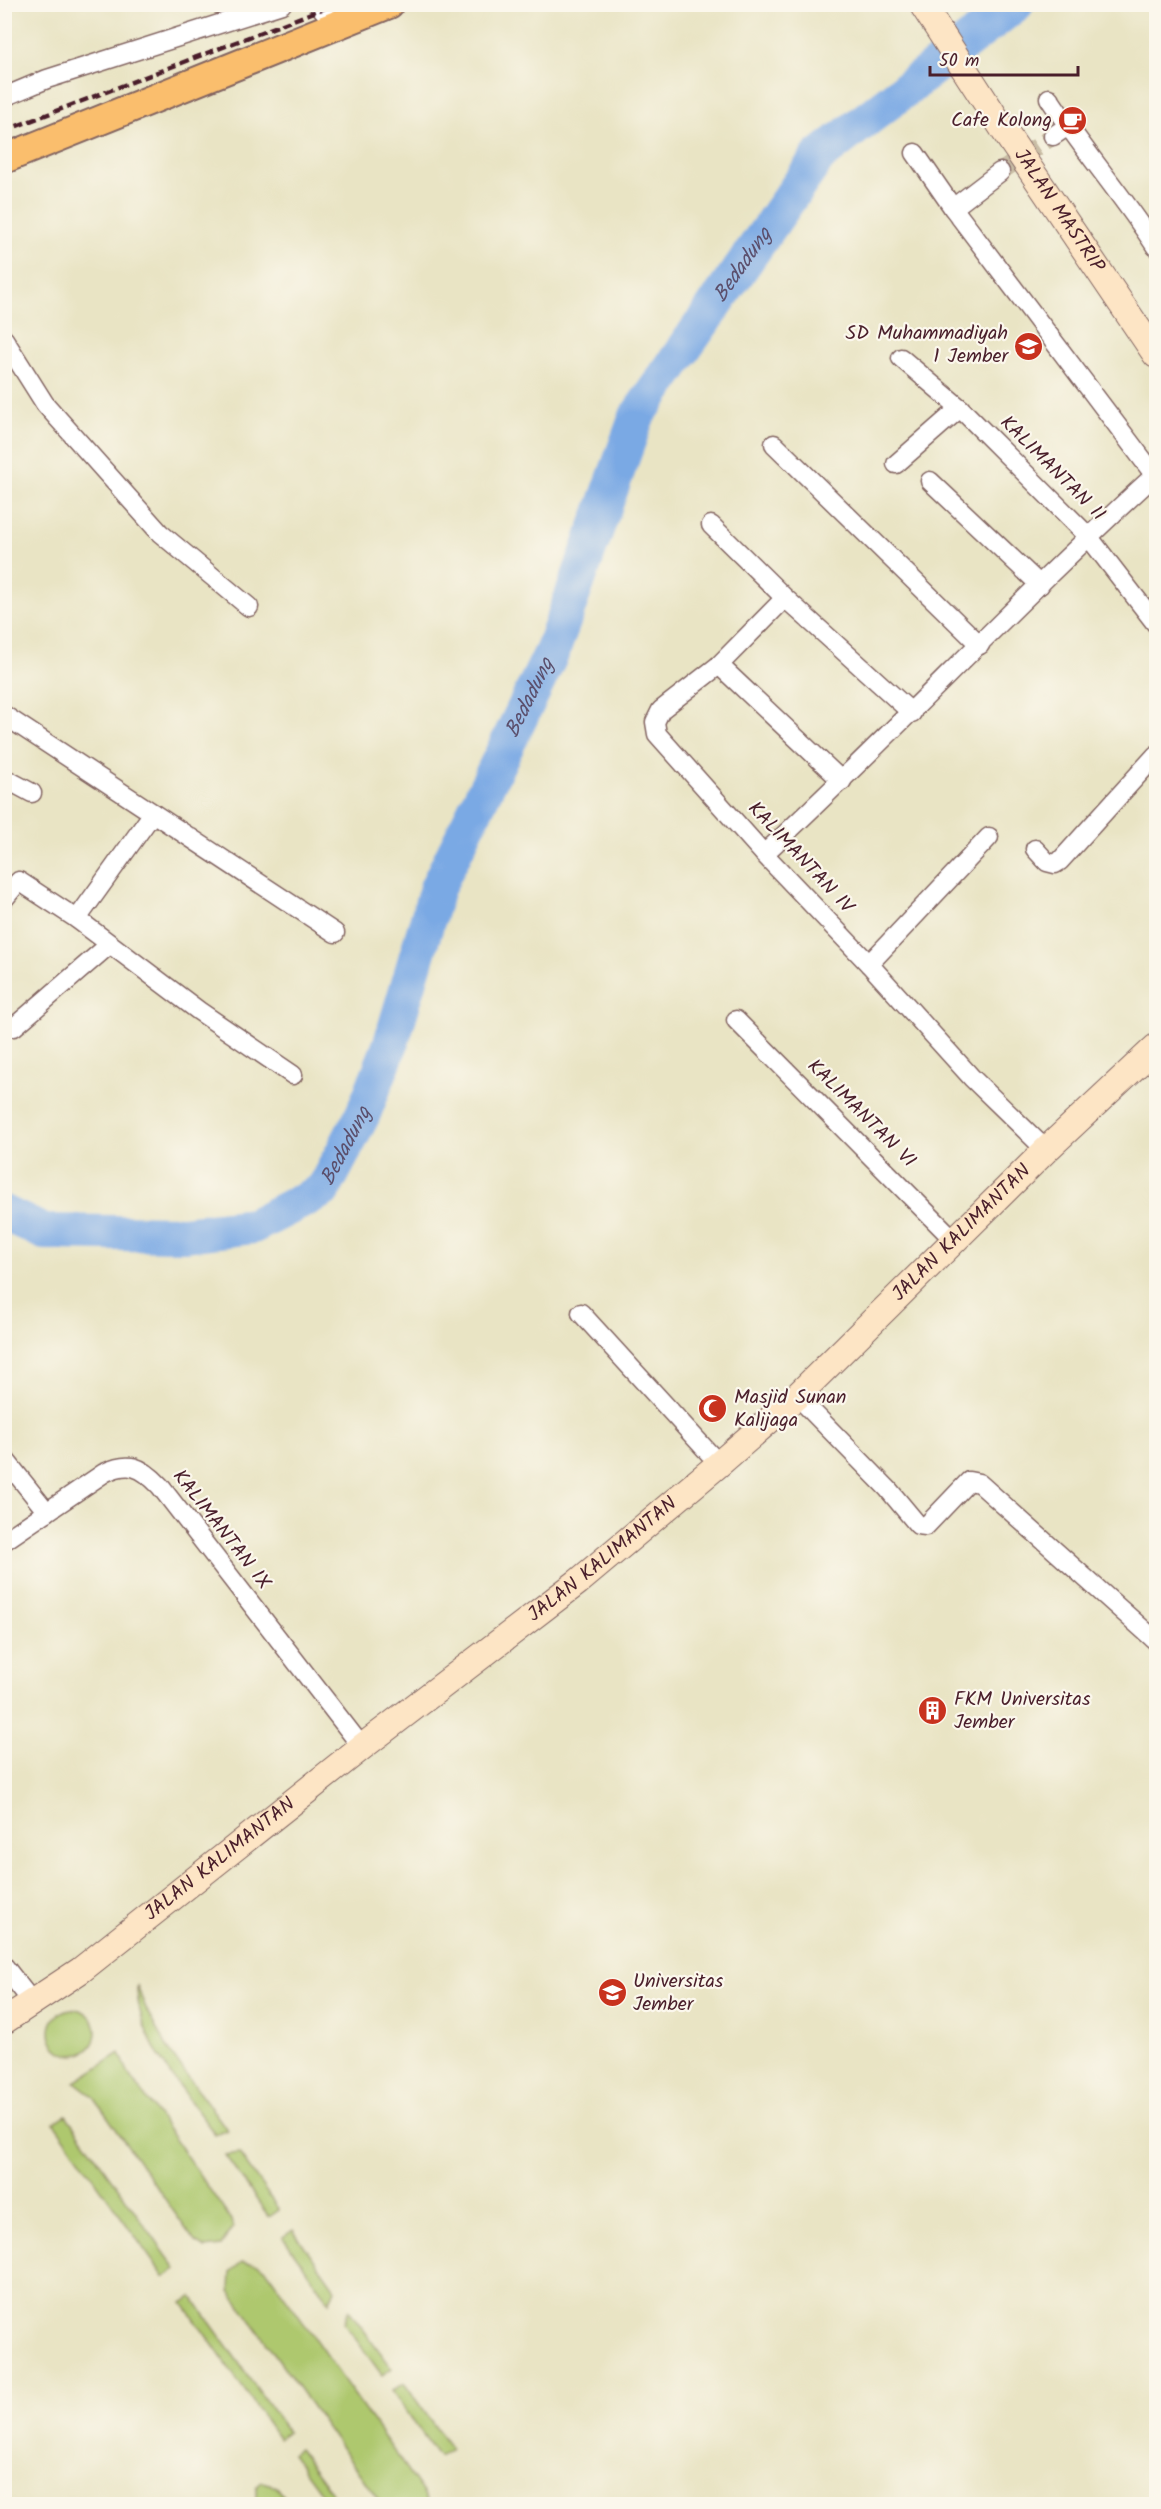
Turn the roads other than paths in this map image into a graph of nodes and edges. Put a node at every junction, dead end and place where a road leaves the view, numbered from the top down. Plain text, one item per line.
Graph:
1 (282, 4) edge
2 (389, 4) edge
3 (922, 4) edge
4 (327, 15) edge
5 (4, 97) edge
6 (1049, 98) dead end
7 (915, 153) dead end
8 (4, 159) edge
9 (1000, 172) tunnel mouth
10 (953, 208) junction
11 (1156, 247) edge
12 (4, 339) edge
13 (1156, 355) edge
14 (901, 358) dead end
15 (960, 408) junction
16 (774, 444) dead end
17 (896, 464) dead end
18 (1156, 476) edge
19 (930, 482) dead end
20 (711, 525) dead end
21 (1088, 536) junction
22 (1040, 585) junction
23 (785, 598) junction
24 (249, 607) dead end
25 (1156, 624) edge
26 (980, 645) junction
27 (719, 665) junction
28 (912, 712) junction
29 (4, 715) edge
30 (1156, 755) edge
31 (4, 778) edge
32 (842, 781) junction
33 (32, 793) dead end
34 (153, 813) junction
35 (989, 837) dead end
36 (1035, 849) dead end
37 (764, 854) junction
38 (12, 877) edge
39 (4, 898) edge
40 (77, 920) junction
41 (335, 933) dead end
42 (109, 945) junction
43 (869, 964) junction
44 (736, 1020) dead end
45 (4, 1027) edge
46 (1156, 1047) edge
47 (293, 1075) dead end
48 (1046, 1150) junction
49 (954, 1240) junction
50 (581, 1313) dead end
51 (797, 1396) junction
52 (4, 1458) edge
53 (719, 1464) junction
54 (47, 1512) junction
55 (4, 1541) edge
56 (1156, 1641) edge
57 (362, 1746) junction
58 (4, 1966) edge
59 (33, 2002) junction
60 (4, 2021) edge

1 - 5 street
2 - 4 main road
3 - 13 main road, JALAN MASTRIP
4 - 8 main road
6 - 11 street
7 - 10 street
9 - 10 street
10 - 18 street
12 - 24 street
14 - 15 street, KALIMANTAN II
15 - 17 street
15 - 21 street, KALIMANTAN II
16 - 26 street
18 - 21 street
19 - 22 street
20 - 23 street
21 - 22 street
21 - 25 street, KALIMANTAN II
22 - 26 street
23 - 27 street, KALIMANTAN IV
23 - 28 street
26 - 28 street
27 - 32 street
27 - 37 street, KALIMANTAN IV
28 - 32 street
29 - 34 street
30 - 36 street
31 - 33 street
32 - 37 street
34 - 40 street
34 - 41 street
35 - 43 street
37 - 43 street, KALIMANTAN IV
38 - 39 street
38 - 40 street
40 - 42 street
42 - 45 street
42 - 47 street
43 - 48 street, KALIMANTAN IV
44 - 49 street, KALIMANTAN VI
46 - 48 main road, JALAN KALIMANTAN
48 - 49 main road, JALAN KALIMANTAN
49 - 51 main road, JALAN KALIMANTAN
50 - 53 street
51 - 53 main road, JALAN KALIMANTAN
51 - 56 street
52 - 54 street
53 - 57 main road, JALAN KALIMANTAN
54 - 55 street, KALIMANTAN IX
54 - 57 street, KALIMANTAN IX
57 - 59 main road, JALAN KALIMANTAN
58 - 59 street
59 - 60 main road, JALAN KALIMANTAN

